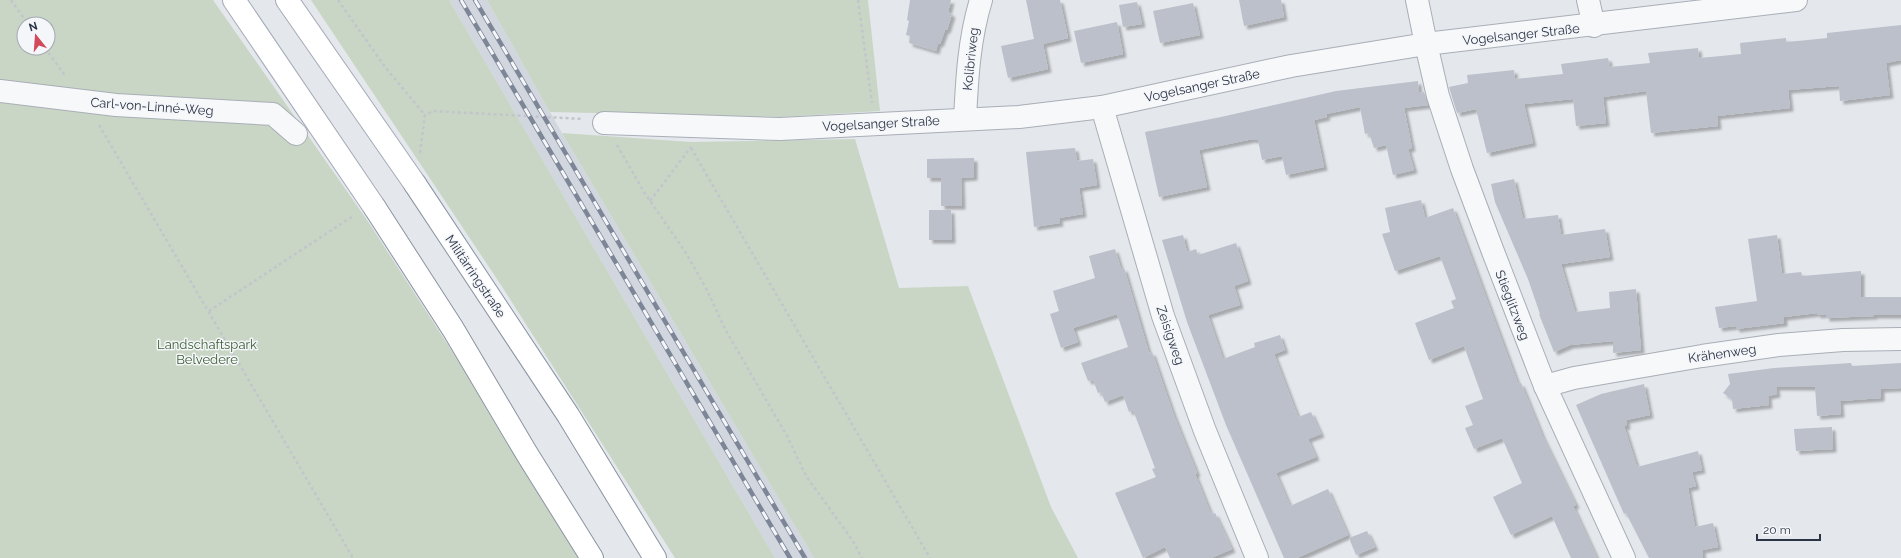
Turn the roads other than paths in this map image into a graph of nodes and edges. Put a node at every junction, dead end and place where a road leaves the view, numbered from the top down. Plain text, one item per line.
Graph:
1 (234, 0) edge
2 (286, 0) edge
3 (981, 0) edge
4 (1417, 0) edge
5 (1588, 0) edge
6 (1796, 0) edge
7 (1753, 2) edge
8 (1594, 26) junction
9 (1426, 44) junction
10 (0, 91) edge
11 (1102, 106) junction
12 (965, 119) junction
13 (604, 123) road end
14 (296, 134) dead end
15 (1901, 339) edge
16 (1545, 386) junction
17 (592, 558) edge
18 (655, 558) edge
19 (1257, 558) edge
20 (1624, 558) edge

1 - 17 main road
2 - 18 main road, Militärringstraße
3 - 12 street, Kolibriweg
4 - 9 street, Stieglitzweg
5 - 8 street
6 - 7 street, Vogelsanger Straße
7 - 8 street, Vogelsanger Straße
8 - 9 street, Vogelsanger Straße
9 - 11 street, Vogelsanger Straße
9 - 16 street, Stieglitzweg
10 - 14 street, Carl-von-Linné-Weg
11 - 12 street, Vogelsanger Straße
11 - 19 street, Zeisigweg
12 - 13 street, Vogelsanger Straße
15 - 16 street, Krähenweg
16 - 20 street, Stieglitzweg

